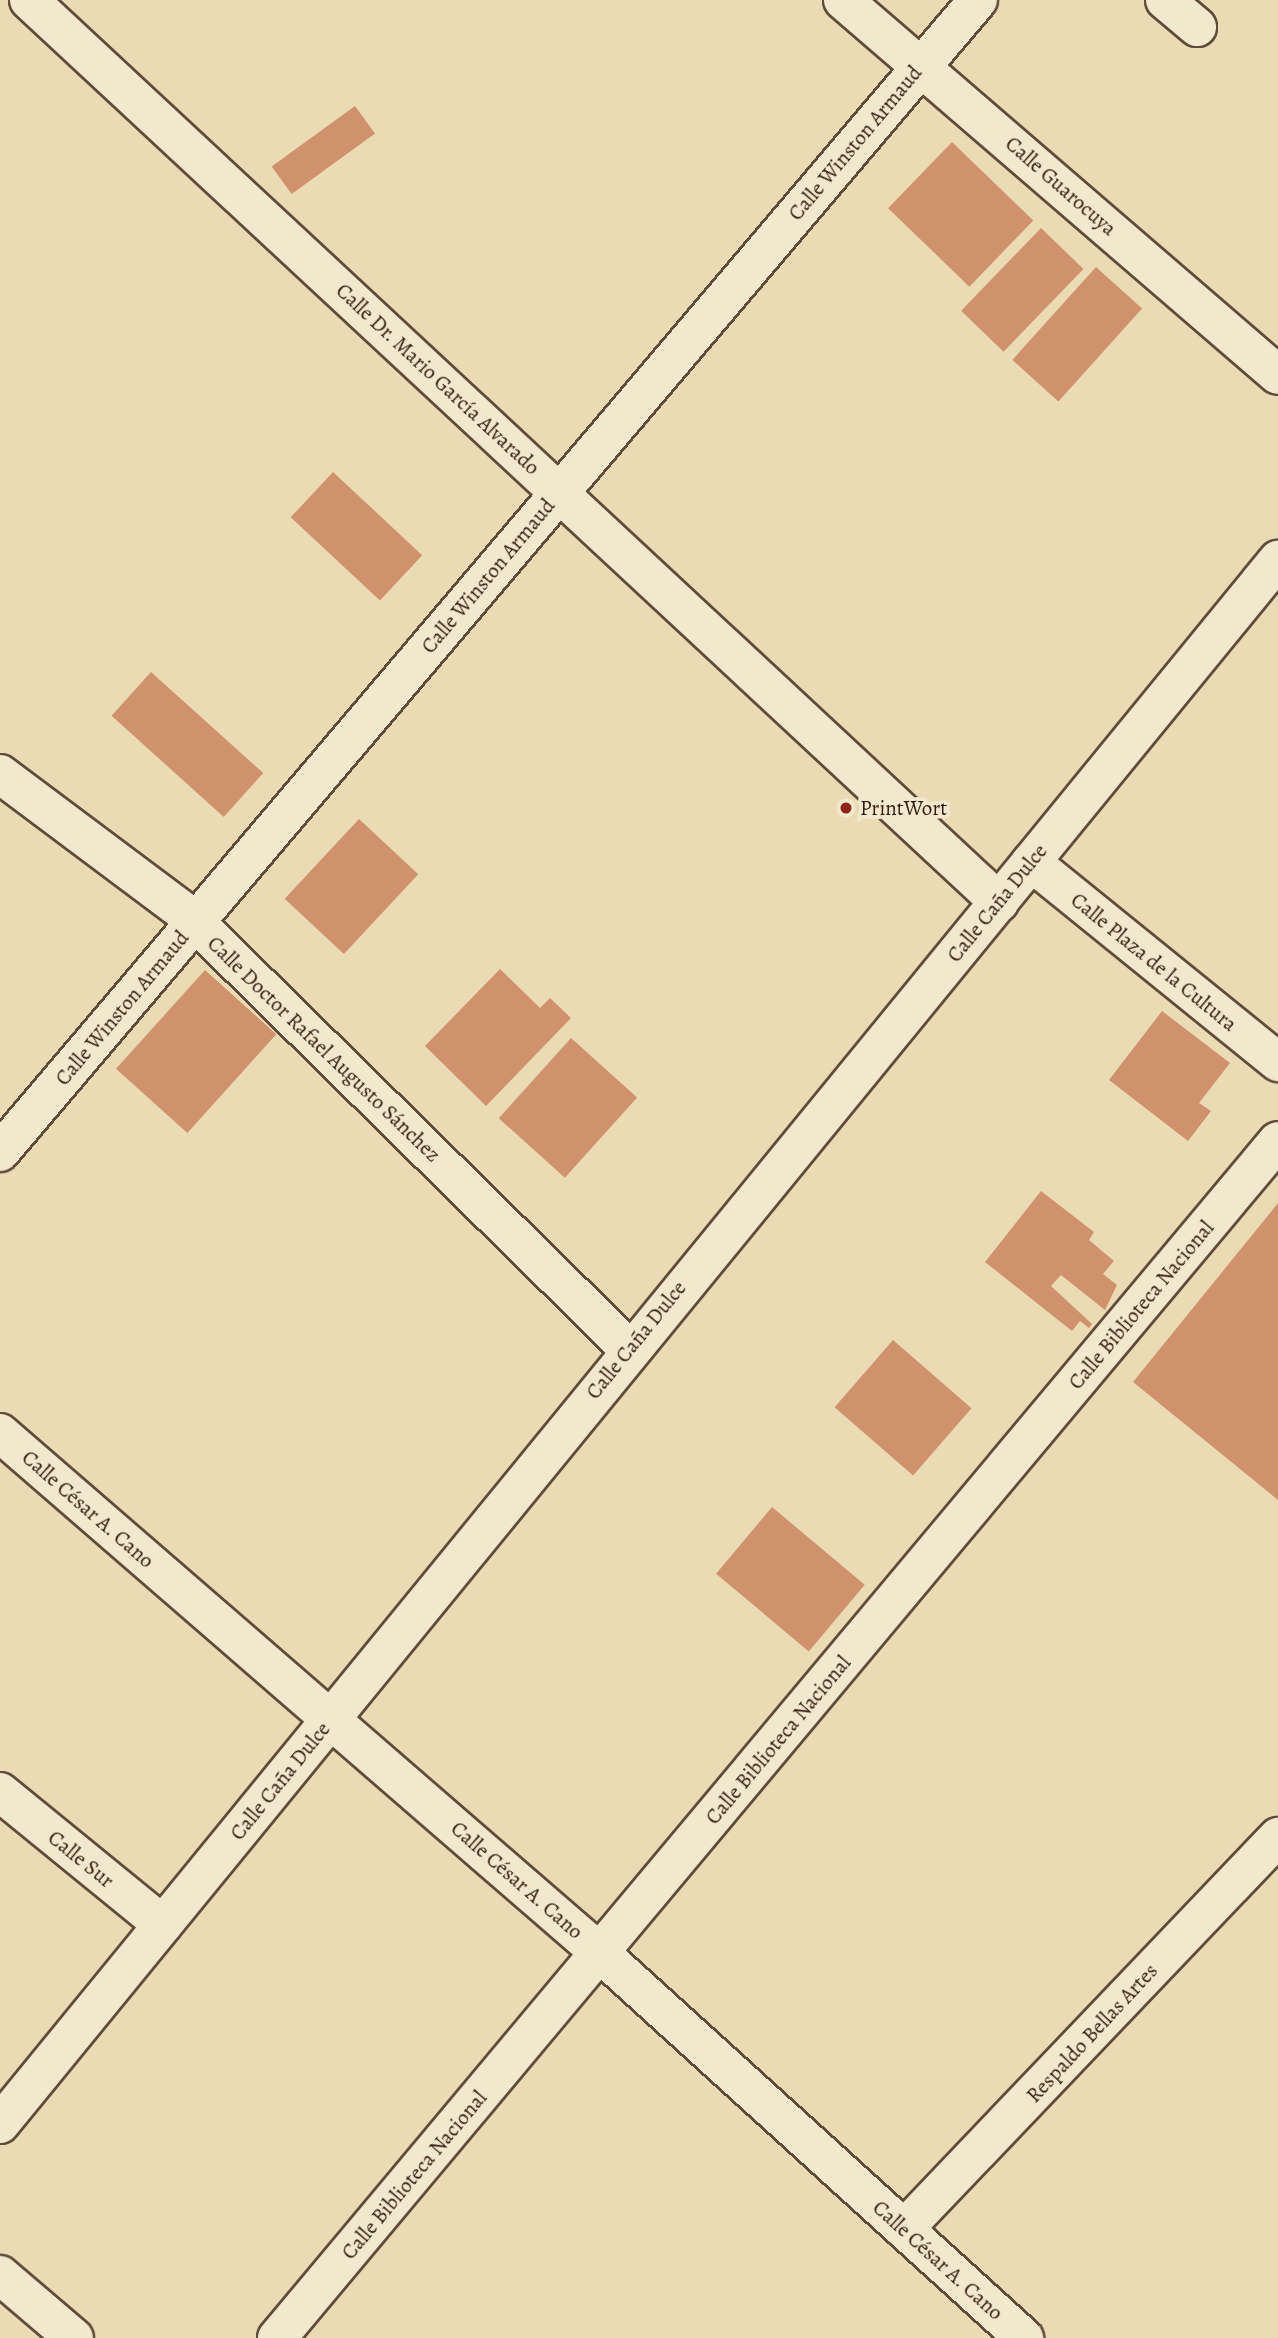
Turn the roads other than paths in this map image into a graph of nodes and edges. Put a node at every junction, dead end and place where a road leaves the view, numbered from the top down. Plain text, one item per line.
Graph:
1 (30, 0) edge
2 (843, 0) edge
3 (978, 0) edge
4 (1165, 0) edge
5 (1197, 27) dead end
6 (922, 65) junction
7 (1278, 375) edge
8 (559, 492) junction
9 (1278, 560) edge
10 (0, 774) edge
11 (1031, 862) junction
12 (999, 902) junction
13 (194, 922) junction
14 (1278, 1062) edge
15 (1278, 1141) edge
16 (0, 1152) edge
17 (628, 1348) junction
18 (0, 1433) edge
19 (331, 1718) junction
20 (0, 1792) edge
21 (1278, 1837) edge
22 (163, 1925) junction
23 (600, 1953) junction
24 (0, 2124) edge
25 (904, 2229) junction
26 (0, 2275) edge
27 (74, 2338) edge
28 (277, 2338) edge
29 (1024, 2338) edge

1 - 8 street, Calle Dr. Mario García Alvarado
2 - 6 street, Calle Guarocuya
3 - 6 street, Calle Winston Armaud
4 - 5 street
6 - 7 street, Calle Guarocuya
6 - 8 street, Calle Winston Armaud
8 - 12 street, Calle Dr. Mario García Alvarado
8 - 13 street, Calle Winston Armaud
9 - 11 street, Calle Caña Dulce
10 - 13 street, Calle Doctor Rafael Augusto Sánchez
11 - 12 street, Calle Caña Dulce
11 - 14 street, Calle Plaza de la Cultura
12 - 17 street, Calle Caña Dulce
13 - 16 street, Calle Winston Armaud
13 - 17 street, Calle Doctor Rafael Augusto Sánchez
15 - 23 street, Calle Biblioteca Nacional
17 - 19 street, Calle Caña Dulce
18 - 19 street, Calle César A. Cano
19 - 22 street, Calle Caña Dulce
19 - 23 street, Calle César A. Cano
20 - 22 street, Calle Sur
21 - 25 street, Respaldo Bellas Artes
22 - 24 street, Calle Caña Dulce
23 - 25 street, Calle César A. Cano
23 - 28 street, Calle Biblioteca Nacional
25 - 29 street, Calle César A. Cano
26 - 27 street

